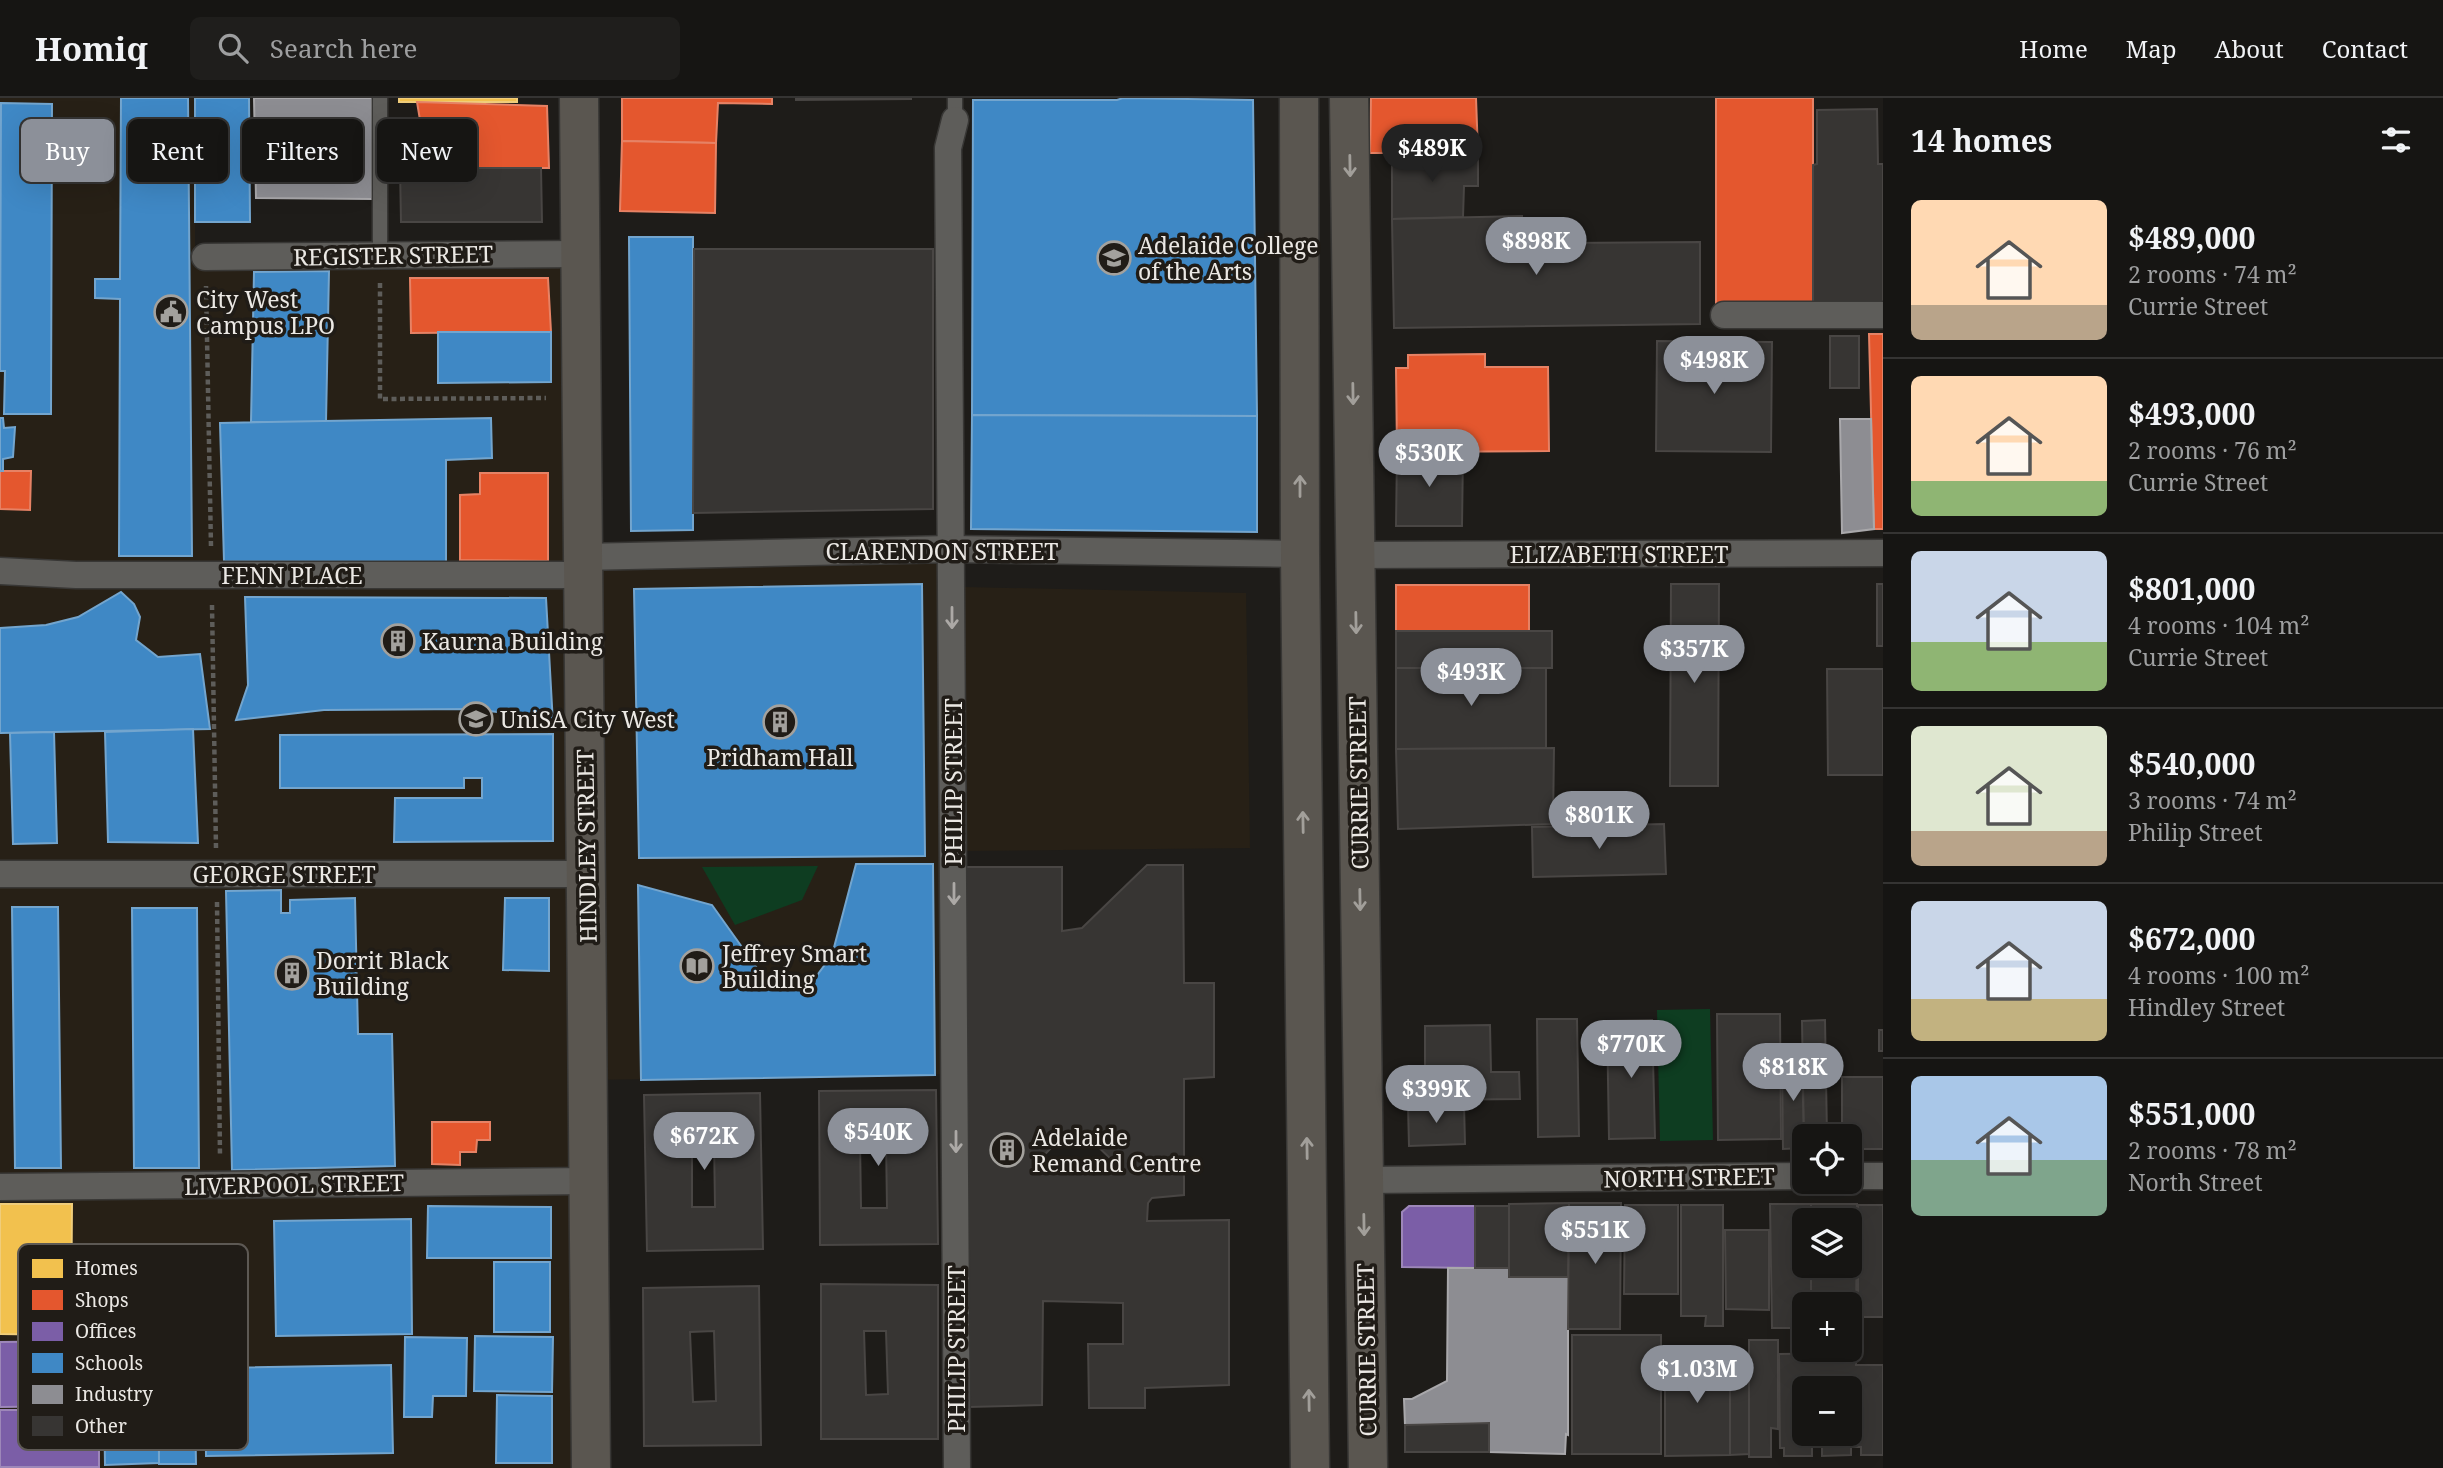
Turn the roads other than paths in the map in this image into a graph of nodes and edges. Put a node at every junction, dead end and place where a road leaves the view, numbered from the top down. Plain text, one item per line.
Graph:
1 (380, 98) edge
2 (579, 98) edge
3 (1299, 98) edge
4 (1349, 98) edge
5 (955, 109) edge
6 (580, 254) junction
7 (380, 255) junction
8 (205, 257) road end
9 (1724, 315) dead end
10 (1883, 315) edge
11 (951, 549) junction
12 (1883, 553) edge
13 (1300, 554) junction
14 (1355, 555) junction
15 (583, 566) junction
16 (0, 571) edge
17 (0, 874) edge
18 (567, 874) dead end
19 (1883, 1175) edge
20 (1792, 1176) edge
21 (1862, 1176) edge
22 (589, 1181) junction
23 (1364, 1181) junction
24 (0, 1187) edge
25 (591, 1468) edge
26 (957, 1468) edge
27 (1310, 1468) edge
28 (1368, 1468) edge

1 - 7 lane
2 - 6 main road, HINDLEY STREET
13 -> 3 main road
4 -> 14 main road, CURRIE STREET
5 - 11 street, PHILIP STREET
6 - 7 street, REGISTER STREET
6 - 15 main road, HINDLEY STREET
7 - 8 street, REGISTER STREET
9 - 10 street
11 - 13 street, CLARENDON STREET
11 - 15 street, CLARENDON STREET
11 -> 26 street, PHILIP STREET
12 - 14 street, ELIZABETH STREET
27 -> 13 main road
14 -> 23 main road, CURRIE STREET
15 - 16 street, FENN PLACE
15 - 22 main road, HINDLEY STREET
17 - 18 street, GEORGE STREET
19 - 21 street
20 - 23 street, NORTH STREET
22 - 24 street, LIVERPOOL STREET
22 - 25 main road, HINDLEY STREET
23 -> 28 main road, CURRIE STREET

